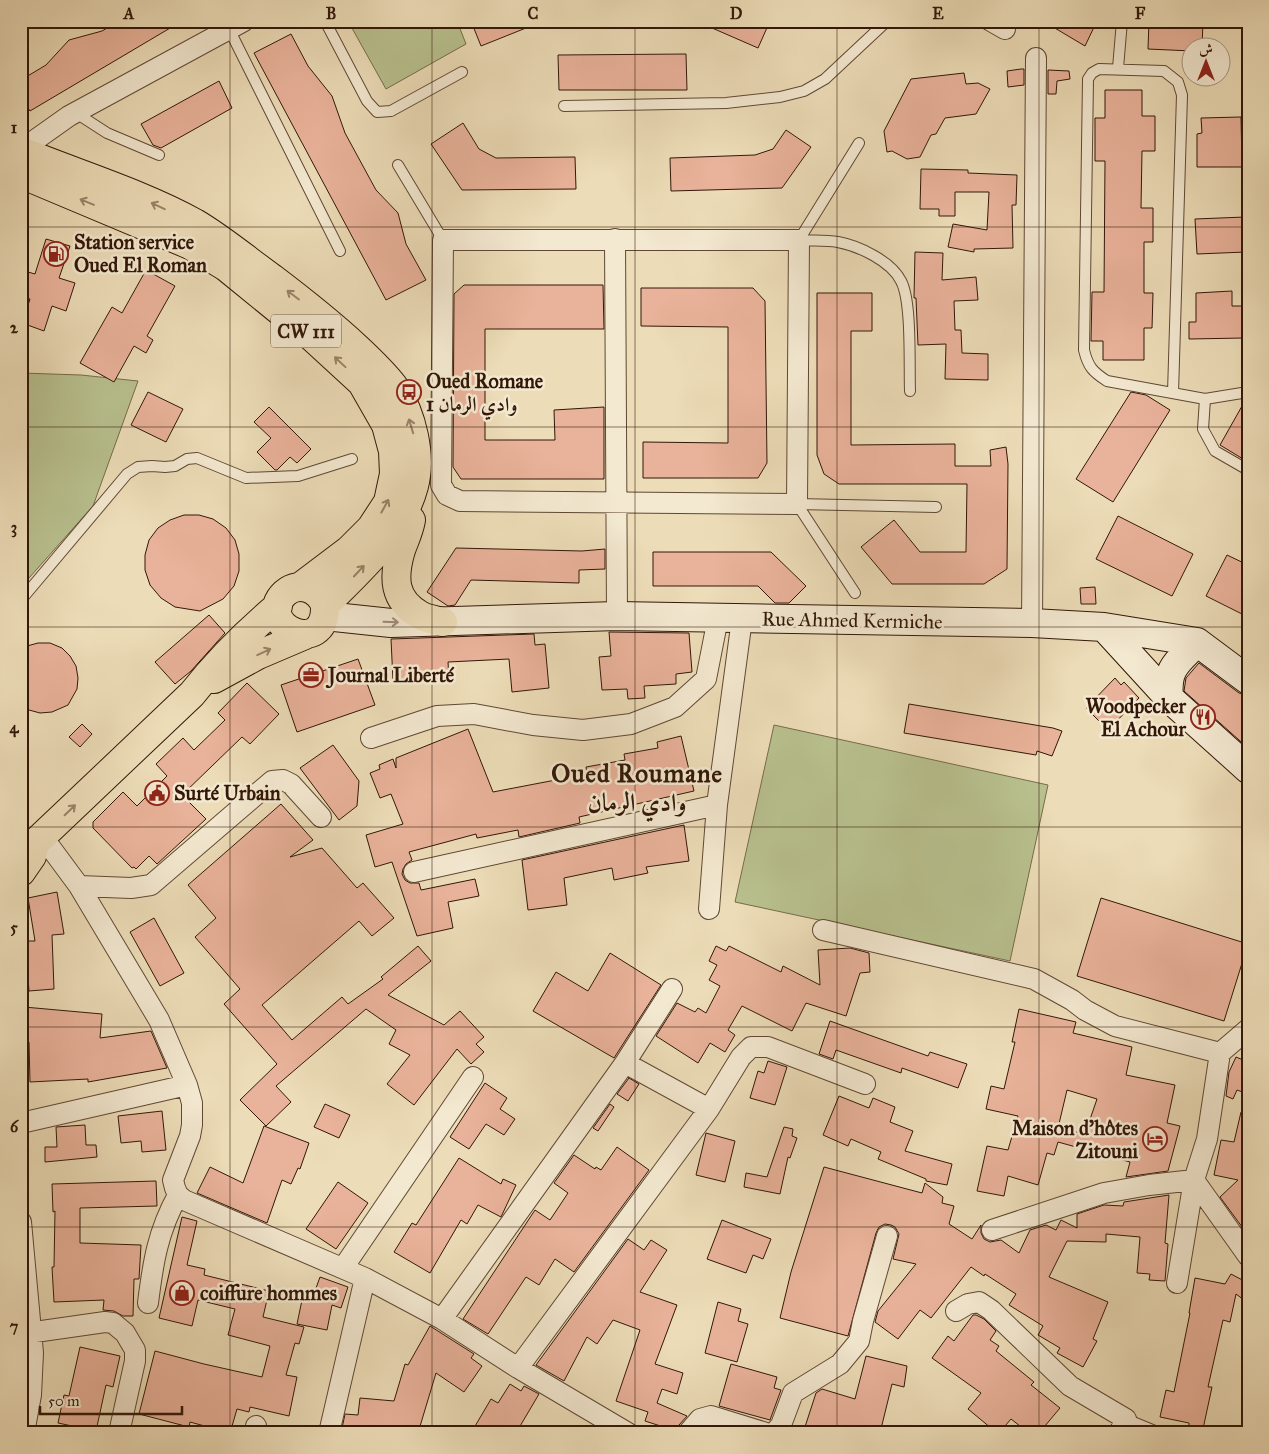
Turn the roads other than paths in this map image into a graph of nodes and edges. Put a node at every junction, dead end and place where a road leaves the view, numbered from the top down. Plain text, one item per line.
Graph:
1 (324, 21) edge
2 (887, 21) edge
3 (1122, 21) edge
4 (237, 25) edge
5 (1036, 58) dead end
6 (1118, 68) junction
7 (462, 72) dead end
8 (564, 106) dead end
9 (76, 113) junction
10 (859, 143) dead end
11 (21, 150) edge
12 (159, 155) dead end
13 (398, 164) dead end
14 (21, 174) edge
15 (443, 240) junction
16 (615, 240) junction
17 (799, 240) junction
18 (340, 251) dead end
19 (910, 391) dead end
20 (1248, 392) edge
21 (1173, 393) junction
22 (1205, 400) junction
23 (352, 459) dead end
24 (1248, 470) edge
25 (617, 501) junction
26 (408, 504) junction
27 (797, 504) junction
28 (936, 507) dead end
29 (300, 587) junction
30 (855, 593) dead end
31 (21, 600) edge
32 (278, 606) junction
33 (325, 611) junction
34 (616, 616) junction
35 (730, 618) junction
36 (443, 622) junction
37 (1032, 623) junction
38 (1104, 627) junction
39 (305, 635) junction
40 (1197, 642) junction
41 (1248, 680) edge
42 (192, 694) junction
43 (1169, 698) junction
44 (371, 738) dead end
45 (1248, 769) edge
46 (717, 806) junction
47 (321, 816) dead end
48 (33, 842) edge
49 (21, 872) edge
50 (414, 872) dead end
51 (79, 886) junction
52 (709, 909) dead end
53 (823, 930) dead end
54 (672, 989) dead end
55 (1248, 1029) edge
56 (1220, 1053) junction
57 (625, 1063) junction
58 (473, 1078) dead end
59 (865, 1084) dead end
60 (188, 1085) junction
61 (709, 1109) junction
62 (21, 1123) edge
63 (1194, 1180) junction
64 (178, 1195) junction
65 (21, 1222) edge
66 (992, 1230) dead end
67 (887, 1236) dead end
68 (1248, 1256) edge
69 (343, 1268) junction
70 (365, 1278) junction
71 (1177, 1283) dead end
72 (148, 1303) dead end
73 (956, 1311) dead end
74 (442, 1319) junction
75 (27, 1333) edge
76 (518, 1368) junction
77 (1123, 1426) edge
78 (24, 1433) edge
79 (119, 1433) edge
80 (329, 1433) edge
81 (628, 1433) edge
82 (688, 1433) edge
83 (766, 1433) edge
84 (774, 1433) edge
85 (1160, 1433) edge

1 - 7 lane
2 - 8 lane
3 - 6 lane
4 - 9 street
4 - 18 lane
5 - 37 street
6 - 21 lane
6 - 21 lane
9 - 11 street
9 - 12 lane
10 - 17 lane
26 -> 11 main road
13 - 15 lane
29 -> 14 main road, CW 111
15 - 16 street
15 - 25 street
16 - 17 street
16 - 25 street
17 - 19 lane
17 - 27 street
20 - 22 lane
21 - 22 lane
22 - 24 lane
23 - 31 lane
25 - 27 street
25 - 34 street
33 -> 26 main road
26 - 36 main road
27 - 28 lane
27 - 30 lane
29 - 32 main road
29 - 33 main road
32 - 39 main road
32 - 42 main road
33 -> 36 main road, Rue Ahmed Kermiche
33 - 39 main road
34 - 35 main road, Rue Ahmed Kermiche
34 - 36 main road, Rue Ahmed Kermiche
35 - 37 main road, Rue Ahmed Kermiche
35 - 44 street
35 - 46 street
37 - 38 main road, Rue Ahmed Kermiche
38 - 40 main road, Rue Ahmed Kermiche
38 - 43 main road
42 -> 39 main road
40 - 41 main road, Rue Ahmed Kermiche
40 - 43 main road
48 -> 42 main road
43 - 45 main road
46 - 50 street
46 - 52 street
47 - 51 street
48 - 49 main road
48 - 51 street
51 - 60 street
53 - 56 street
54 - 57 street
55 - 56 street
56 - 63 street
57 - 61 street
57 - 74 street
58 - 69 street
59 - 61 street
60 - 62 street
60 - 64 street
61 - 76 street
63 - 66 street
63 - 68 street
63 - 71 street
64 - 69 street
64 - 72 street
65 - 75 street
67 - 84 street
69 - 70 street
70 - 74 street
70 - 80 street
73 - 77 street
74 - 76 street
75 - 78 street
75 - 79 street
76 - 81 street
77 - 85 lane
82 - 83 street

